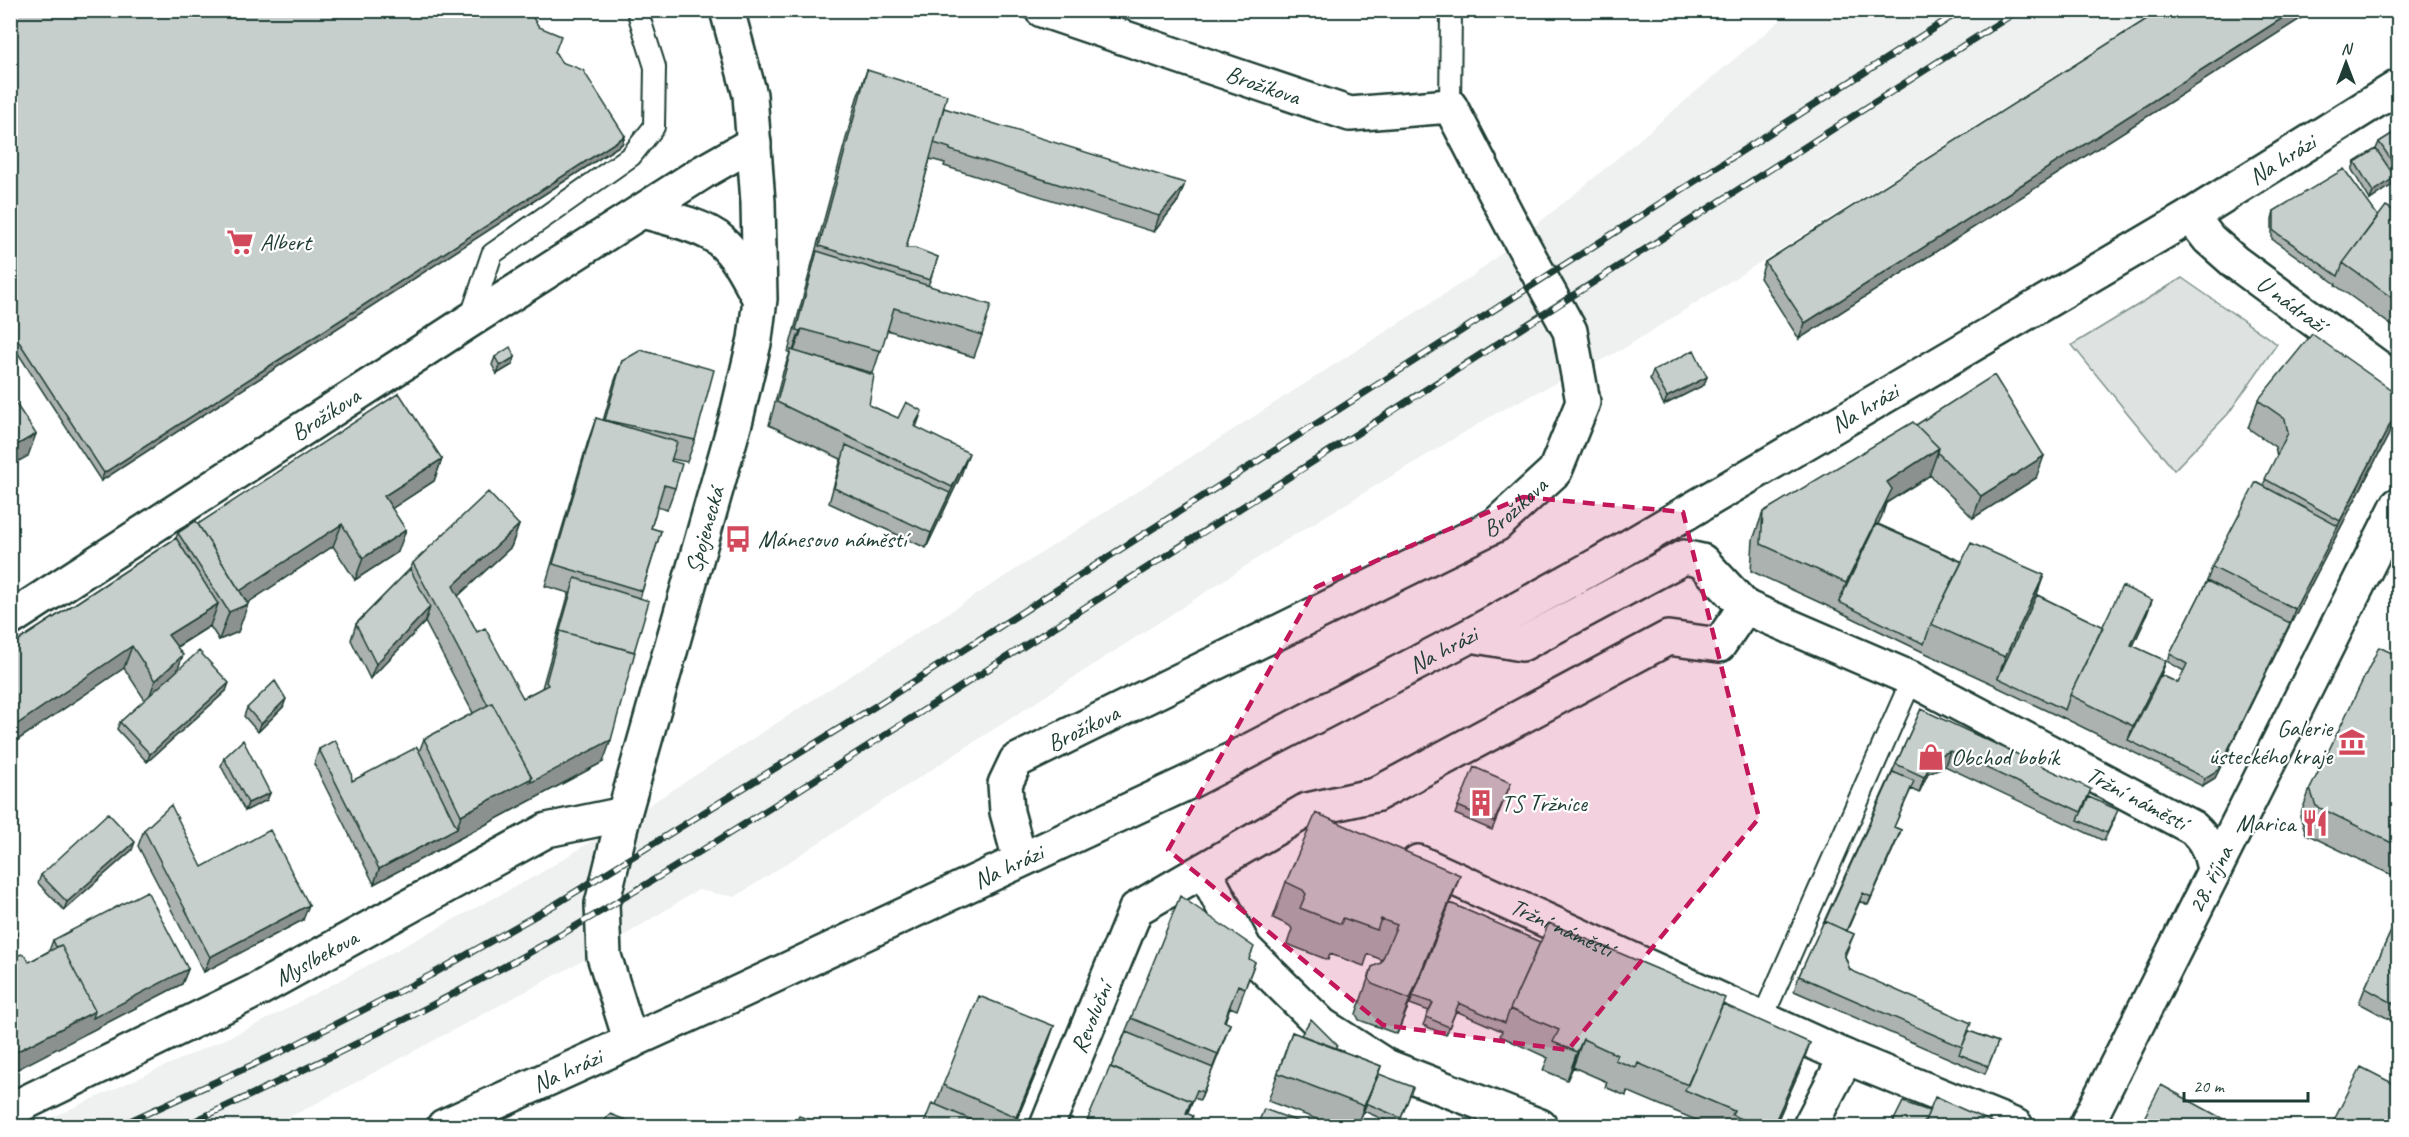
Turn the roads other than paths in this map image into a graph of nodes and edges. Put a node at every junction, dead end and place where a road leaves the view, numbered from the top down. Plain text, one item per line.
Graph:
1 (637, 10) edge
2 (727, 10) edge
3 (1042, 10) edge
4 (1451, 10) edge
5 (2398, 87) edge
6 (1450, 106) junction
7 (754, 142) junction
8 (642, 211) junction
9 (2191, 216) junction
10 (760, 299) junction
11 (469, 321) junction
12 (2398, 382) edge
13 (2398, 505) edge
14 (1745, 607) junction
15 (10, 619) edge
16 (1471, 636) junction
17 (1912, 679) junction
18 (1307, 810) junction
19 (624, 814) junction
20 (1350, 831) edge
21 (1394, 851) edge
22 (1020, 860) junction
23 (2214, 869) junction
24 (1204, 870) junction
25 (1762, 1019) junction
26 (630, 1042) junction
27 (1846, 1057) junction
28 (10, 1110) edge
29 (444, 1126) edge
30 (1047, 1126) edge
31 (1540, 1126) edge
32 (1810, 1126) edge
33 (2016, 1126) edge
34 (2086, 1126) edge

1 - 11 lane
2 - 7 street, Spojenecká
3 - 6 street, Brožíkova
4 - 6 lane
5 - 9 street, Na hrázi
6 - 22 street, Brožíkova
7 - 8 street, Brožíkova
7 - 10 street, Spojenecká
8 - 10 street
8 - 11 street, Brožíkova
9 - 12 street, U nádraží
9 - 16 street, Na hrázi
10 - 19 street, Spojenecká
11 - 15 street, Brožíkova
13 - 23 street, 28. října
14 - 16 street, Tržní náměstí
14 - 17 street, Tržní náměstí
14 - 18 street
16 - 22 street, Na hrázi
17 - 23 street, Tržní náměstí
17 - 25 lane
18 - 20 street
18 - 24 street
19 - 26 street, Spojenecká
19 - 28 street, Myslbekova
21 - 25 street, Tržní náměstí
22 - 26 street, Na hrázi
23 - 34 street, 28. října
24 - 30 street, Revoluční
24 - 31 street
25 - 27 street, Tržní náměstí
26 - 29 street, Na hrázi
27 - 32 street
27 - 33 street, Tržní náměstí

